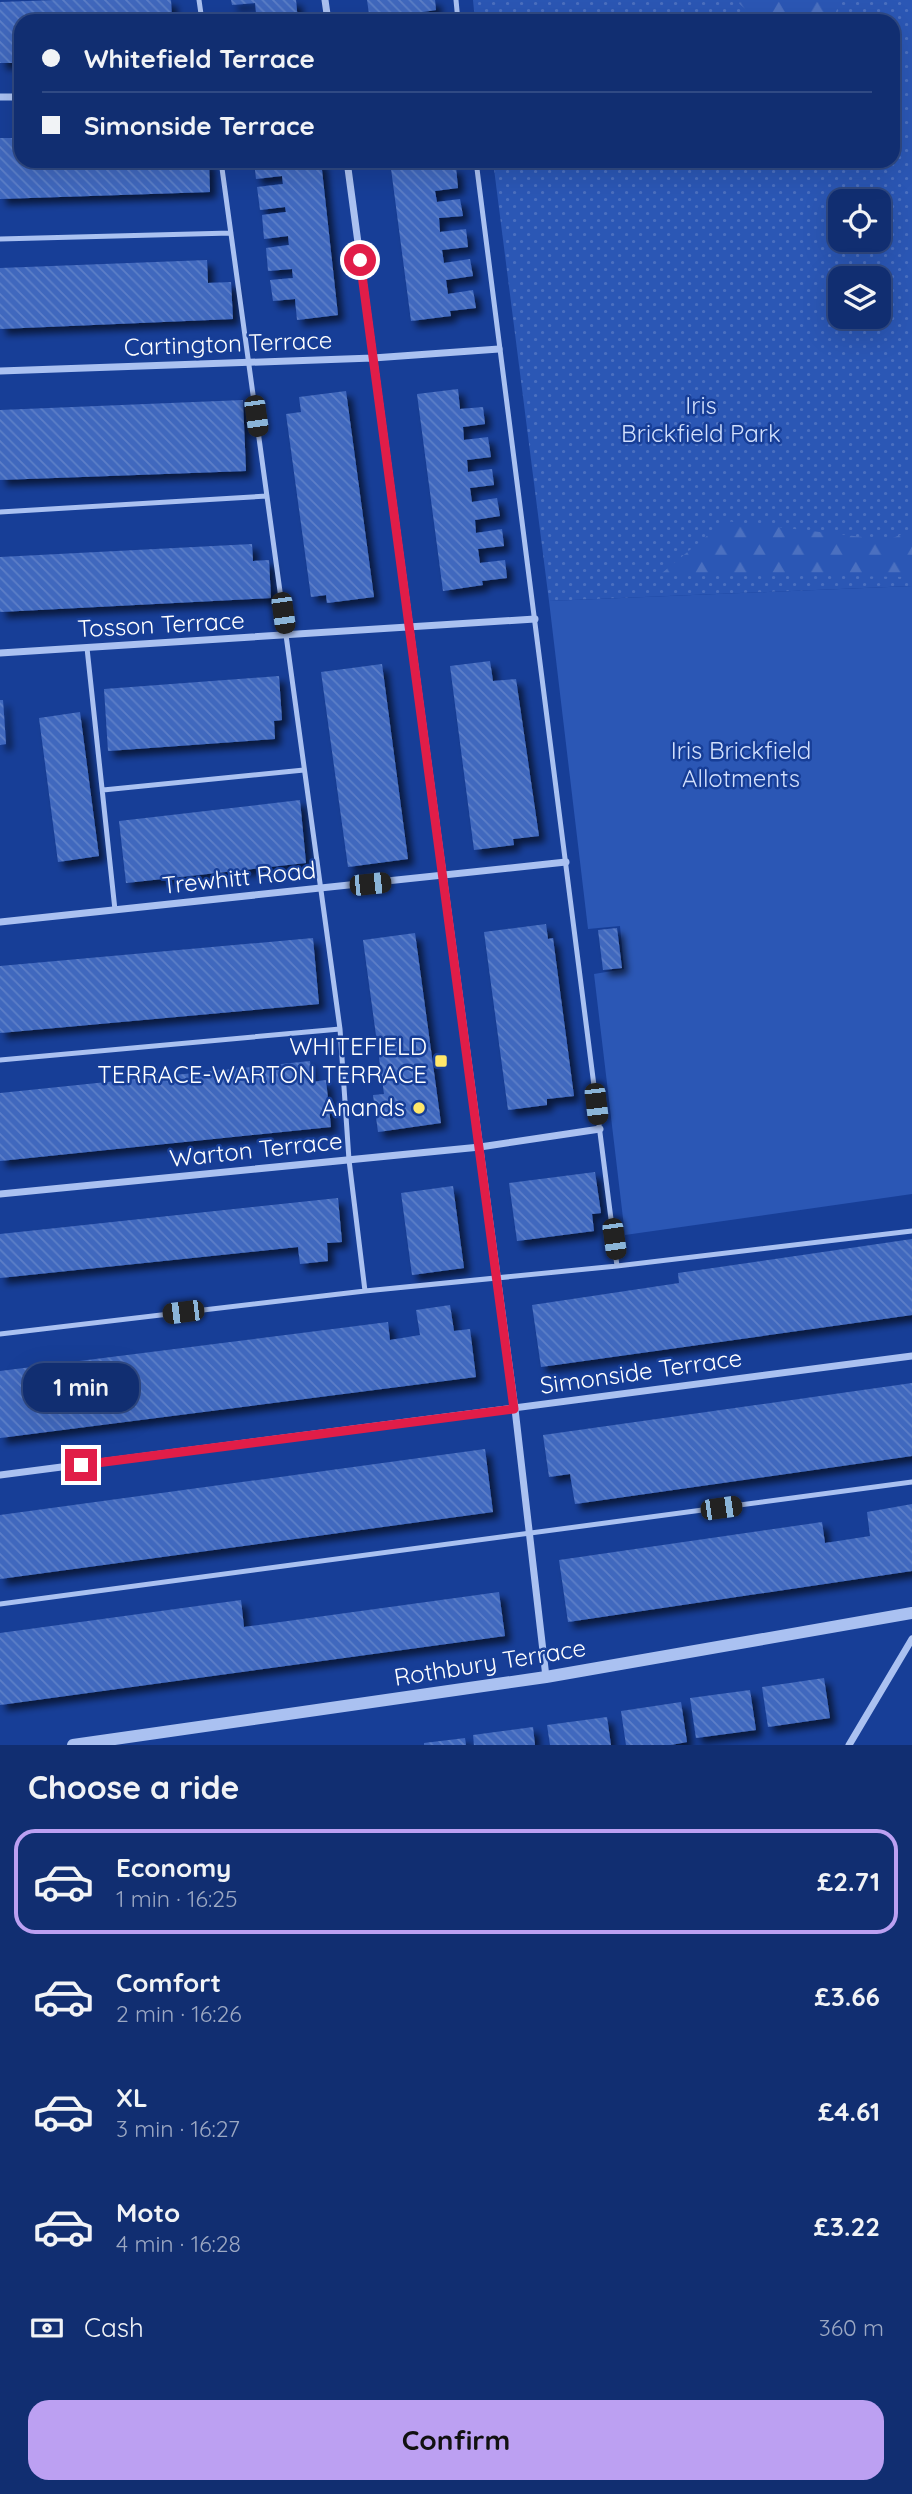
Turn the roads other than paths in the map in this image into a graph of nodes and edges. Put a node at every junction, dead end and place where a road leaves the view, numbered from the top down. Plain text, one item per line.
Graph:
1 (222, 168) edge
2 (348, 168) edge
3 (477, 168) edge
4 (231, 233) junction
5 (0, 239) edge
6 (499, 349) junction
7 (373, 358) junction
8 (249, 363) junction
9 (0, 371) edge
10 (267, 496) junction
11 (0, 512) edge
12 (535, 619) junction
13 (410, 629) junction
14 (286, 636) junction
15 (87, 648) junction
16 (0, 653) edge
17 (304, 770) junction
18 (103, 790) junction
19 (566, 862) junction
20 (443, 876) junction
21 (321, 890) junction
22 (115, 910) junction
23 (0, 922) edge
24 (340, 1029) junction
25 (0, 1060) edge
26 (600, 1129) junction
27 (480, 1147) junction
28 (349, 1160) junction
29 (0, 1194) edge
30 (912, 1230) edge
31 (617, 1266) junction
32 (498, 1279) junction
33 (365, 1291) junction
34 (0, 1334) edge
35 (912, 1356) edge
36 (514, 1409) junction
37 (0, 1475) edge
38 (912, 1482) edge
39 (530, 1533) junction
40 (0, 1604) edge
41 (912, 1613) edge
42 (912, 1639) edge
43 (546, 1677) junction
44 (73, 1745) edge
45 (849, 1745) edge

1 - 4 lane
2 - 7 street
3 - 6 lane
4 - 5 lane
4 - 8 lane
6 - 7 street, Cartington Terrace
6 - 12 lane
7 - 8 street, Cartington Terrace
7 - 13 street
8 - 9 street, Cartington Terrace
8 - 10 lane
10 - 11 lane
10 - 14 lane
12 - 13 street, Tosson Terrace
12 - 19 lane
13 - 14 street, Tosson Terrace
13 - 20 street
14 - 15 street, Tosson Terrace
14 - 17 lane
15 - 16 street, Tosson Terrace
15 - 18 lane
17 - 18 lane
17 - 21 lane
18 - 22 lane
19 - 20 street, Trewhitt Road
19 - 26 lane
20 - 21 street, Trewhitt Road
20 - 27 street
21 - 22 street, Trewhitt Road
21 - 24 lane
22 - 23 street, Trewhitt Road
24 - 25 lane
24 - 28 lane
26 - 27 street, Warton Terrace
26 - 31 lane
27 - 28 street, Warton Terrace
27 - 32 street
28 - 29 street, Warton Terrace
28 - 33 lane
30 - 31 lane
31 - 32 lane
32 - 33 lane
32 - 36 street
33 - 34 lane
35 - 36 street, Simonside Terrace
36 - 37 street, Simonside Terrace
36 - 39 street
38 - 39 lane
39 - 40 lane
39 - 43 street
41 - 43 street, Rothbury Terrace
42 - 45 street
43 - 44 street, Rothbury Terrace

